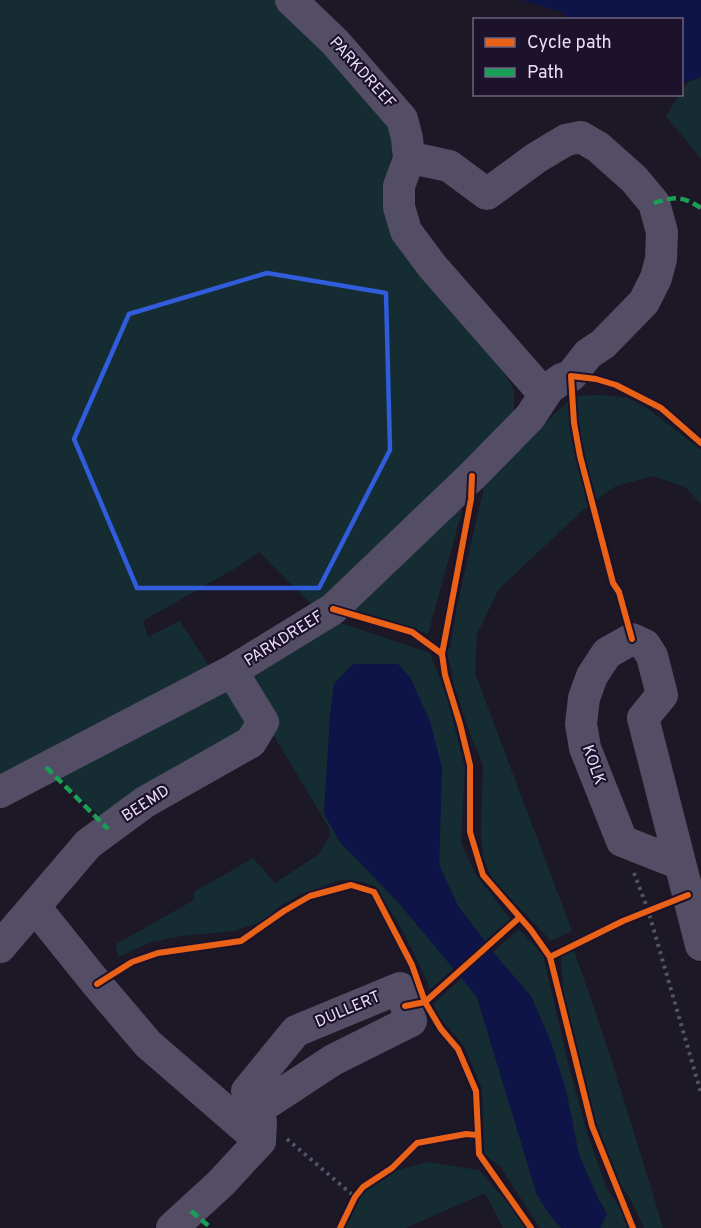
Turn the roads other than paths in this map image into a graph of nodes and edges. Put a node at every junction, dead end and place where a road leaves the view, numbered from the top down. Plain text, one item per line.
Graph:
1 (291, 0) edge
2 (408, 159) junction
3 (544, 394) junction
4 (232, 671) junction
5 (0, 792) edge
6 (681, 864) junction
7 (35, 907) junction
8 (701, 945) edge
9 (0, 947) edge
10 (261, 1122) junction
11 (172, 1228) edge

1 - 2 street, PARKDREEF
2 - 3 street, PARKDREEF
2 - 3 street, PARKDREEF
3 - 4 street, PARKDREEF
4 - 5 street, PARKDREEF
4 - 7 street, BEEMD
6 - 6 street, KOLK
6 - 8 street, KOLK
7 - 9 street, BEEMD
7 - 10 street
10 - 10 street, DULLERT
10 - 11 street, DULLERT

